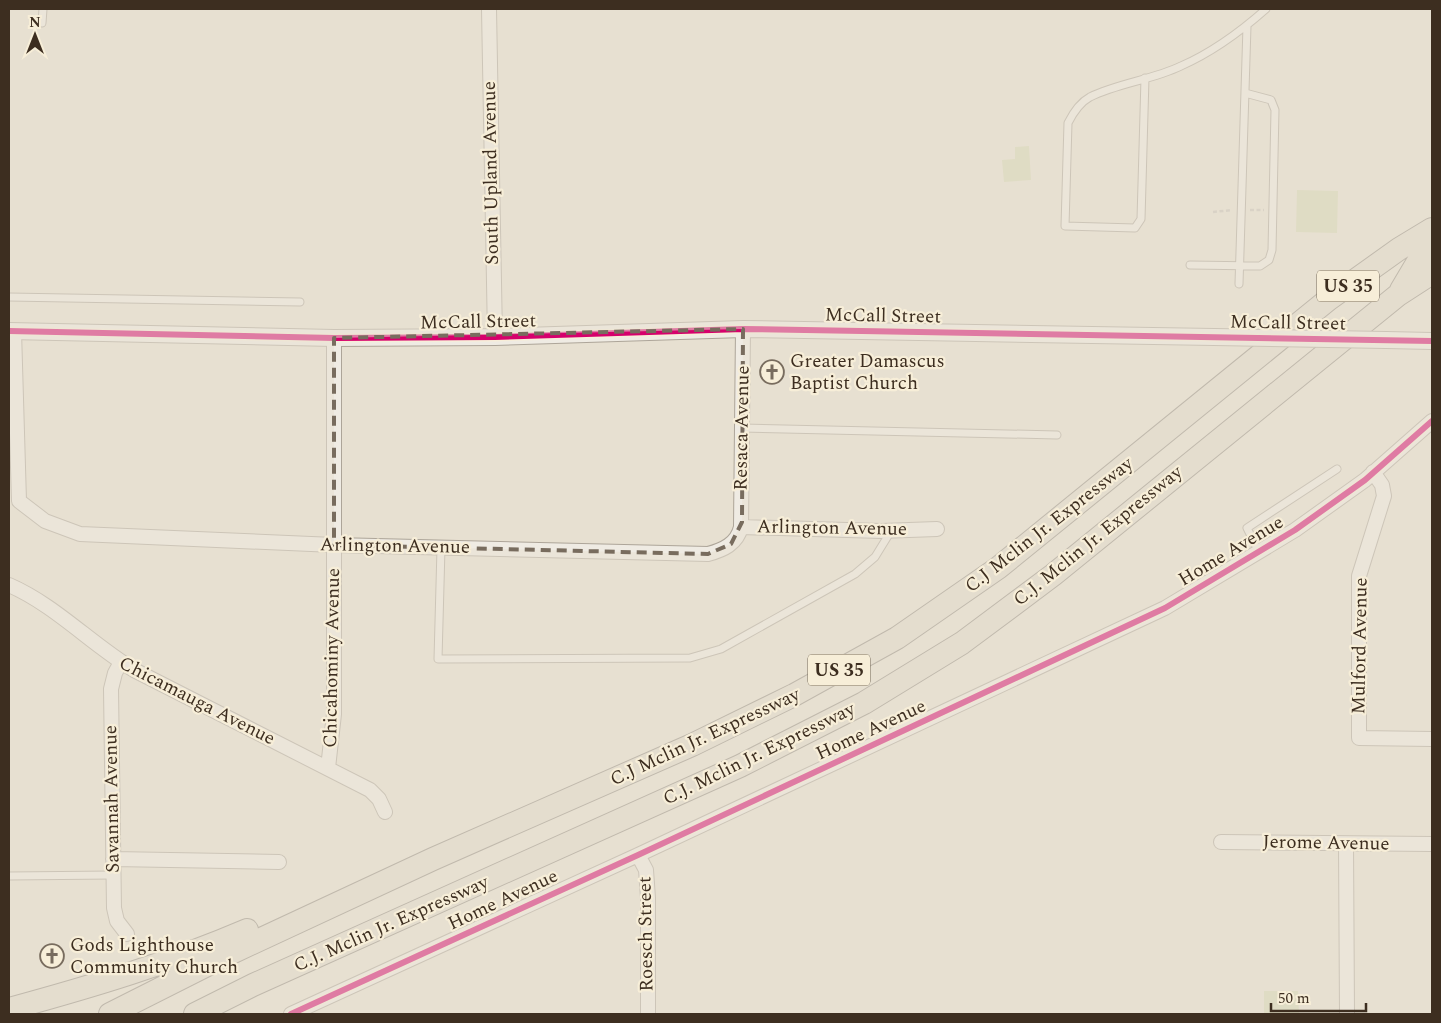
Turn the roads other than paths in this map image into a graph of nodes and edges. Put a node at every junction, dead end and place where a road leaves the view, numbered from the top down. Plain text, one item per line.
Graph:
1 (44, 9) edge
2 (488, 9) edge
3 (1266, 9) edge
4 (42, 24) dead end
5 (1247, 26) junction
6 (1145, 78) junction
7 (1245, 93) junction
8 (1432, 229) edge
9 (1432, 251) edge
10 (1190, 265) dead end
11 (1240, 268) junction
12 (1432, 273) edge
13 (1239, 284) dead end
14 (1398, 295) junction
15 (9, 297) edge
16 (300, 302) dead end
17 (743, 329) junction
18 (12, 331) edge
19 (495, 337) junction
20 (334, 338) junction
21 (1432, 341) edge
22 (1432, 421) edge
23 (742, 428) junction
24 (1057, 435) dead end
25 (13, 466) edge
26 (1337, 469) dead end
27 (1374, 472) junction
28 (741, 527) junction
29 (937, 529) dead end
30 (891, 531) junction
31 (334, 545) junction
32 (440, 548) junction
33 (1259, 552) junction
34 (9, 585) edge
35 (121, 662) junction
36 (1432, 738) edge
37 (328, 768) junction
38 (385, 812) dead end
39 (1221, 842) dead end
40 (1346, 844) junction
41 (1432, 844) edge
42 (638, 855) junction
43 (113, 859) junction
44 (279, 862) dead end
45 (113, 875) junction
46 (9, 876) edge
47 (352, 897) junction
48 (128, 934) dead end
49 (9, 1009) edge
50 (110, 1014) edge
51 (195, 1014) edge
52 (291, 1014) edge
53 (648, 1014) edge
54 (1347, 1014) edge

1 - 4 lane
2 - 19 street, South Upland Avenue
3 - 5 lane
5 - 6 lane
5 - 7 lane
6 - 6 lane
7 - 11 lane
7 - 11 lane
8 - 47 highway, C.J Mclin Jr. Expressway / US 35
9 - 14 highway
10 - 11 lane
11 - 13 lane
12 - 14 highway, C.J. Mclin Jr. Expressway / US 35
14 - 51 highway, C.J. Mclin Jr. Expressway / US 35
15 - 16 lane
17 - 19 street, McCall Street
17 - 21 street, McCall Street, bridge
17 - 23 street, Resaca Avenue
18 - 20 street, McCall Street
18 - 25 street, Arlington Avenue
19 - 20 street, McCall Street
20 - 31 street, Chicahominy Avenue
22 - 27 street, Home Avenue
23 - 24 lane
23 - 28 street, Resaca Avenue
25 - 31 street, Arlington Avenue
26 - 33 lane
27 - 33 street, Home Avenue
27 - 36 street, Mulford Avenue
28 - 30 street, Arlington Avenue
28 - 32 street, Arlington Avenue
29 - 30 street, Arlington Avenue
30 - 32 lane
31 - 32 street, Arlington Avenue
31 - 37 street, Chicahominy Avenue
33 - 42 street, Home Avenue
34 - 35 street, Chicamauga Avenue
35 - 37 street, Chicamauga Avenue
35 - 43 street, Savannah Avenue
37 - 38 street, Chicamauga Avenue
39 - 40 street, Jerome Avenue
40 - 41 street, Jerome Avenue
40 - 54 street
42 - 52 street, Home Avenue
42 - 53 street, Roesch Street
43 - 44 street
43 - 45 street, Savannah Avenue
45 - 46 lane
45 - 48 street, Savannah Avenue
47 - 49 highway
47 - 50 highway, C.J Mclin Jr. Expressway / US 35

